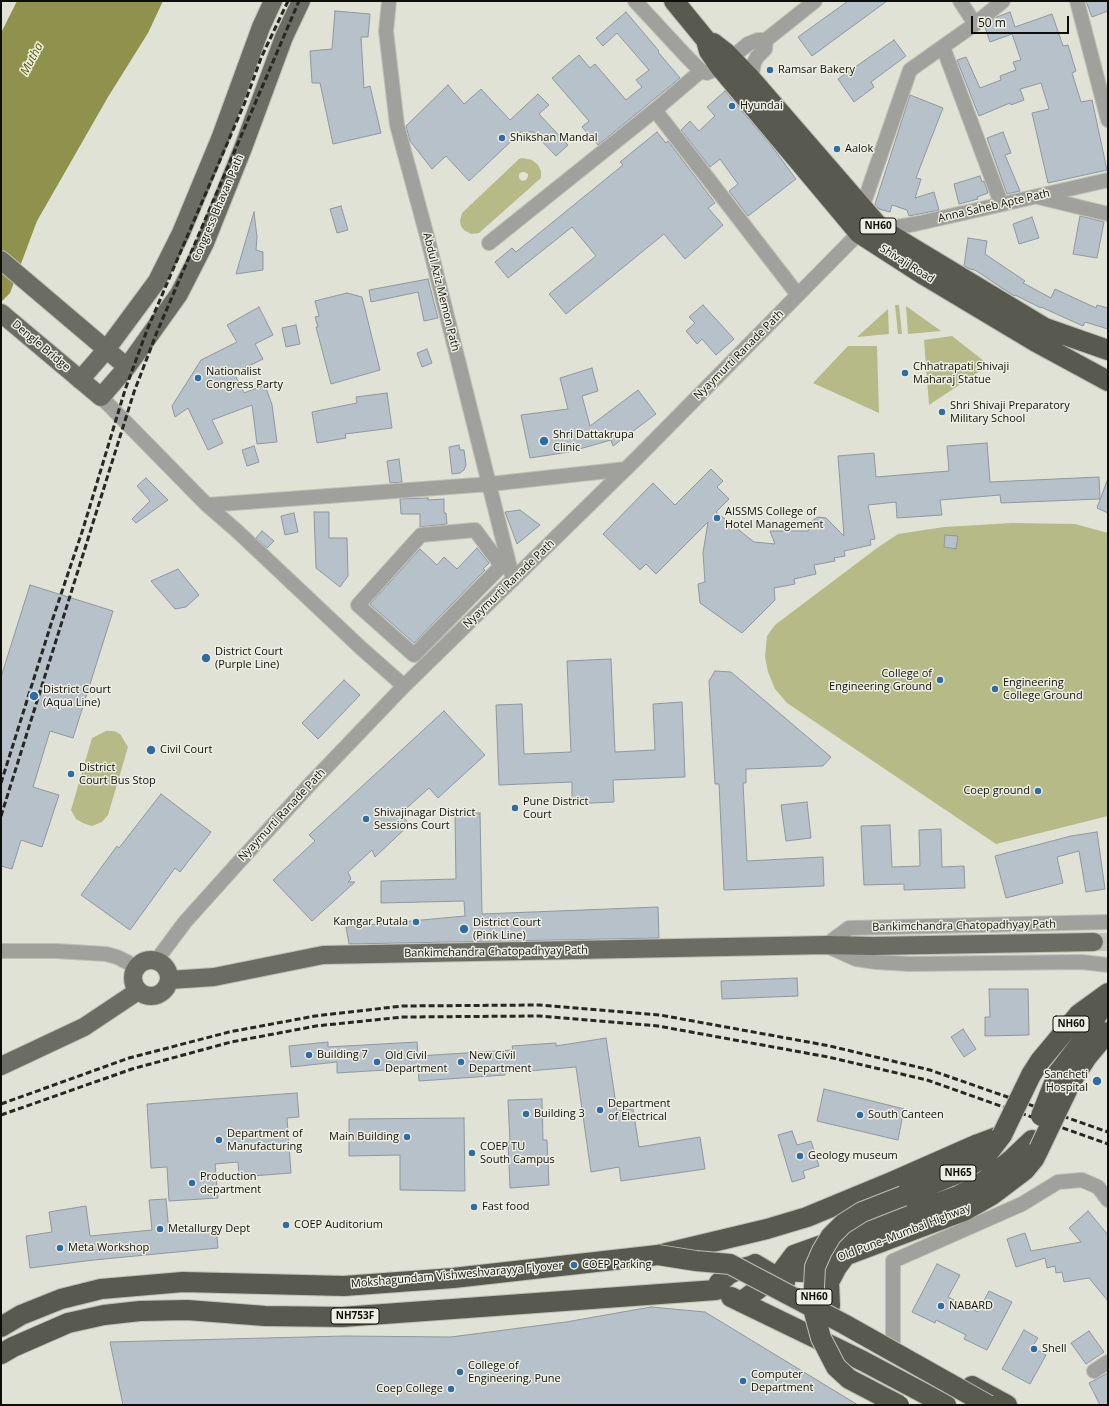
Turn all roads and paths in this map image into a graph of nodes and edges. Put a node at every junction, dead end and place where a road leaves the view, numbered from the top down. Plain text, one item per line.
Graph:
1 (273, 1) edge
2 (301, 1) edge
3 (389, 1) edge
4 (634, 1) edge
5 (674, 1) edge
6 (815, 1) edge
7 (960, 1) edge
8 (1003, 1) edge
9 (1077, 1) edge
10 (975, 24) junction
11 (766, 40) junction
12 (943, 47) junction
13 (725, 62) junction
14 (701, 71) junction
15 (751, 79) junction
16 (655, 110) junction
17 (1108, 120) edge
18 (1108, 180) edge
19 (1035, 196) junction
20 (1001, 203) junction
21 (862, 208) junction
22 (1108, 214) edge
23 (881, 229) junction
24 (859, 233) junction
25 (489, 243) dead end
26 (1, 260) edge
27 (798, 295) junction
28 (1, 313) edge
29 (1045, 328) junction
30 (106, 350) junction
31 (1108, 350) edge
32 (1108, 366) edge
33 (127, 367) junction
34 (80, 380) junction
35 (1108, 381) edge
36 (101, 397) junction
37 (626, 469) junction
38 (490, 484) junction
39 (207, 505) junction
40 (504, 562) junction
41 (513, 580) junction
42 (404, 686) junction
43 (1108, 922) edge
44 (1094, 942) tunnel mouth
45 (826, 946) junction
46 (1, 952) edge
47 (156, 961) junction
48 (1108, 965) edge
49 (137, 967) junction
50 (169, 980) junction
51 (138, 991) junction
52 (1108, 994) edge
53 (1108, 1032) edge
54 (1, 1066) edge
55 (1065, 1077) junction
56 (1002, 1135) junction
57 (1035, 1145) junction
58 (903, 1196) joint
59 (1108, 1200) edge
60 (658, 1255) junction
61 (846, 1255) junction
62 (794, 1256) junction
63 (755, 1264) junction
64 (778, 1274) junction
65 (716, 1290) junction
66 (741, 1302) junction
67 (830, 1306) junction
68 (1, 1327) edge
69 (893, 1342) junction
70 (842, 1352) junction
71 (1, 1354) edge
72 (1108, 1362) edge
73 (1094, 1371) dead end
74 (899, 1405) edge
75 (910, 1405) edge
76 (946, 1405) edge
77 (988, 1405) edge
78 (1007, 1405) edge

1 - 30 main road
2 - 33 main road, Congress Bhavan Path
3 - 38 street, Abdul Aziz Memon Path
4 - 14 street
5 - 13 highway, Shivaji Road / NH60
6 - 11 street
7 - 10 street
8 - 10 street
9 - 17 street
10 - 12 street
11 - 13 street
11 - 15 street
12 - 20 street
12 - 21 street
13 - 14 street
13 - 15 highway, Shivaji Road / NH60
13 - 24 highway, Shivaji Road / NH60
14 - 16 street
15 - 21 highway, Shivaji Road / NH60
16 - 25 street
16 - 27 street
18 - 19 street, Anna Saheb Apte Path
19 - 20 street, Anna Saheb Apte Path
19 - 22 street
20 - 23 street, Anna Saheb Apte Path
21 - 23 highway, Shivaji Road / NH60
23 - 24 street
23 - 29 highway, Shivaji Road / NH60
24 - 27 street, Nyaymurti Ranade Path
24 - 35 highway, Shivaji Road / NH60
26 - 30 main road
27 - 37 street, Nyaymurti Ranade Path
28 - 34 main road, Dengle Bridge
29 - 31 highway, Shivaji Road / NH60
29 - 32 highway, NH60
30 - 33 main road
30 - 34 main road
33 - 36 main road, Congress Bhavan Path
34 - 36 main road, Dengle Bridge
36 - 39 street
37 - 38 street
37 - 41 street, Nyaymurti Ranade Path
38 - 39 street
38 - 40 street, Abdul Aziz Memon Path
39 - 42 street
40 - 40 street
40 - 41 street, Abdul Aziz Memon Path
41 - 42 street, Nyaymurti Ranade Path
42 - 47 street, Nyaymurti Ranade Path
43 - 45 street, Bankimchandra Chatopadhyay Path
44 - 45 main road
45 - 48 street, Bankimchandra Chatopadhyay Path
45 - 50 main road, Bankimchandra Chatopadhyay Path
46 - 49 street
47 - 49 main road
47 - 50 main road
49 - 51 main road
50 - 51 main road
51 - 54 main road
52 - 55 highway
52 - 56 highway, NH60, bridge
53 - 55 highway, NH60
55 - 57 highway, NH60, bridge
56 - 58 highway, NH65
56 - 60 highway, Mokshagundam Vishweshvarayya Flyover, bridge
57 - 61 highway, Old Pune–Mumbai Highway / NH60
57 - 62 highway
58 - 74 highway, NH60, bridge
59 - 69 street
60 - 68 highway, Mokshagundam Vishweshvarayya Flyover
60 - 77 highway, Mokshagundam Vishweshvarayya Flyover, bridge
61 - 64 highway, Old Pune–Mumbai Highway / NH60
61 - 67 highway, NH60
62 - 63 highway
62 - 64 highway
63 - 64 highway
63 - 65 highway
64 - 66 highway
64 - 67 highway, NH60
65 - 66 highway
65 - 71 highway, NH753F
66 - 70 highway
67 - 69 highway, NH60
69 - 78 highway, NH60
70 - 75 highway
70 - 76 highway
72 - 73 street

